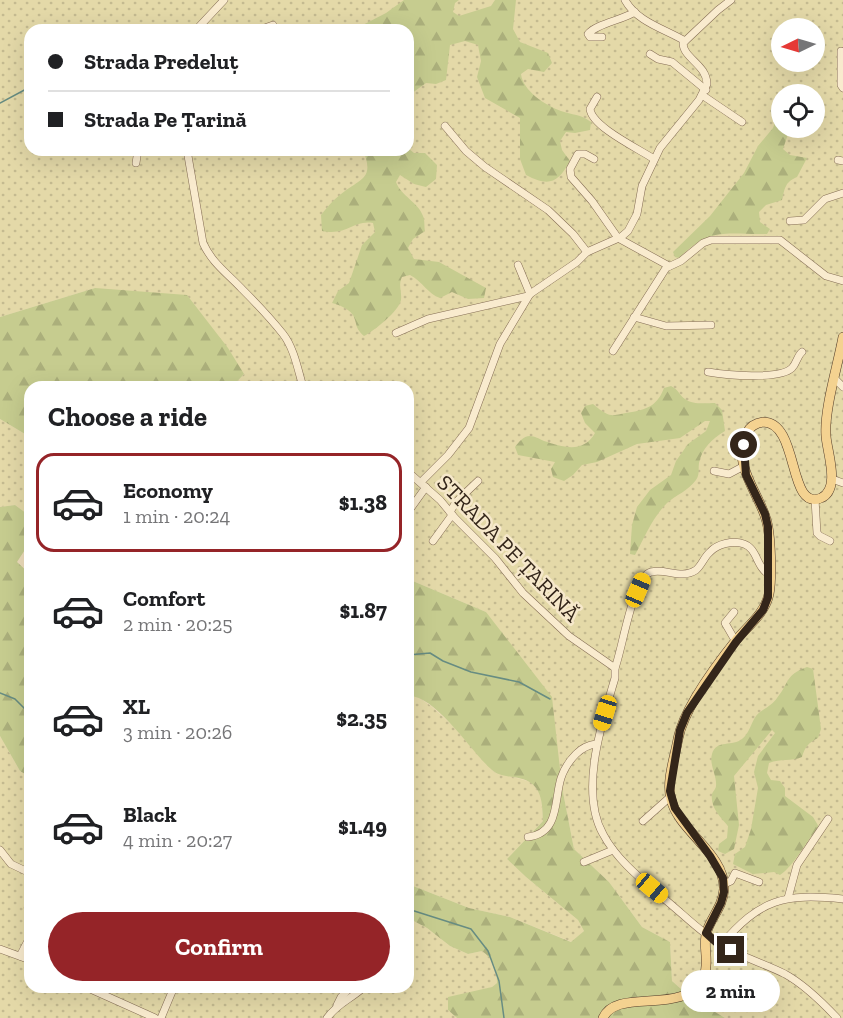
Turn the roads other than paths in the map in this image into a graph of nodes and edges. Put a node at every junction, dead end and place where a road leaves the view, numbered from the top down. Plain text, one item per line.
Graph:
1 (224, 0) edge
2 (625, 0) edge
3 (731, 0) edge
4 (635, 12) junction
5 (202, 24) edge
6 (602, 37) dead end
7 (685, 41) junction
8 (841, 51) dead end
9 (650, 54) dead end
10 (843, 88) edge
11 (704, 92) junction
12 (597, 97) dead end
13 (742, 122) dead end
14 (445, 126) dead end
15 (137, 156) edge
16 (188, 156) edge
17 (594, 159) dead end
18 (654, 159) junction
19 (136, 163) dead end
20 (843, 193) edge
21 (790, 221) dead end
22 (618, 238) junction
23 (587, 252) junction
24 (518, 265) dead end
25 (669, 266) junction
26 (843, 281) edge
27 (529, 295) junction
28 (634, 318) junction
29 (711, 325) dead end
30 (396, 333) dead end
31 (843, 337) edge
32 (613, 351) dead end
33 (802, 352) dead end
34 (708, 372) dead end
35 (835, 379) junction
36 (301, 381) edge
37 (843, 387) edge
38 (744, 466) junction
39 (714, 471) dead end
40 (414, 477) edge
41 (832, 479) junction
42 (478, 481) dead end
43 (843, 483) edge
44 (424, 485) junction
45 (815, 499) junction
46 (414, 502) edge
47 (451, 513) junction
48 (433, 541) dead end
49 (830, 541) dead end
50 (770, 575) junction
51 (734, 612) dead end
52 (736, 642) junction
53 (615, 669) junction
54 (596, 744) junction
55 (670, 797) junction
56 (828, 819) dead end
57 (643, 821) dead end
58 (528, 837) dead end
59 (0, 850) edge
60 (613, 850) junction
61 (584, 862) dead end
62 (24, 870) edge
63 (759, 882) dead end
64 (724, 884) junction
65 (788, 898) junction
66 (843, 899) edge
67 (706, 933) junction
68 (721, 945) junction
69 (24, 948) edge
70 (0, 949) edge
71 (20, 956) junction
72 (24, 958) edge
73 (698, 986) junction
74 (99, 993) edge
75 (171, 993) edge
76 (345, 993) edge
77 (358, 993) edge
78 (764, 1003) dead end
79 (337, 1005) junction
80 (155, 1018) edge
81 (161, 1018) edge
82 (327, 1018) edge
83 (603, 1018) edge
84 (837, 1018) edge

1 - 5 street
2 - 4 street
3 - 7 street
4 - 6 street
4 - 7 street
7 - 11 street
8 - 10 street
9 - 11 street
11 - 13 street
11 - 18 street
12 - 18 street
14 - 23 street
15 - 19 street
16 - 36 street
17 - 22 street
18 - 22 street
20 - 21 street
22 - 23 street
22 - 25 street
23 - 27 street
24 - 27 street
25 - 26 street
25 - 28 street
27 - 30 street
27 - 44 street
28 - 29 street
28 - 32 street
31 - 35 main road
33 - 34 street
35 - 37 street
35 - 41 main road
38 - 39 street
38 - 45 main road
38 - 50 main road
40 - 44 street, STRADA PE ȚARINĂ
41 - 43 street
41 - 45 main road
42 - 47 street
44 - 46 street
44 - 47 street, STRADA PE ȚARINĂ
45 - 49 street
47 - 48 street
47 - 53 street, STRADA PE ȚARINĂ
50 - 52 main road
50 - 53 street
51 - 52 street
52 - 55 main road
53 - 54 street
54 - 58 street
54 - 60 street
55 - 57 street
55 - 64 main road
56 - 65 street
59 - 62 street
60 - 61 street
60 - 67 street
63 - 64 street
64 - 67 main road
65 - 66 street
65 - 68 street
67 - 68 street
67 - 73 main road
68 - 84 street
69 - 71 street
70 - 71 street
71 - 72 street
73 - 78 street
73 - 83 main road
74 - 80 street
75 - 81 street
76 - 79 street
77 - 79 street
79 - 82 street

